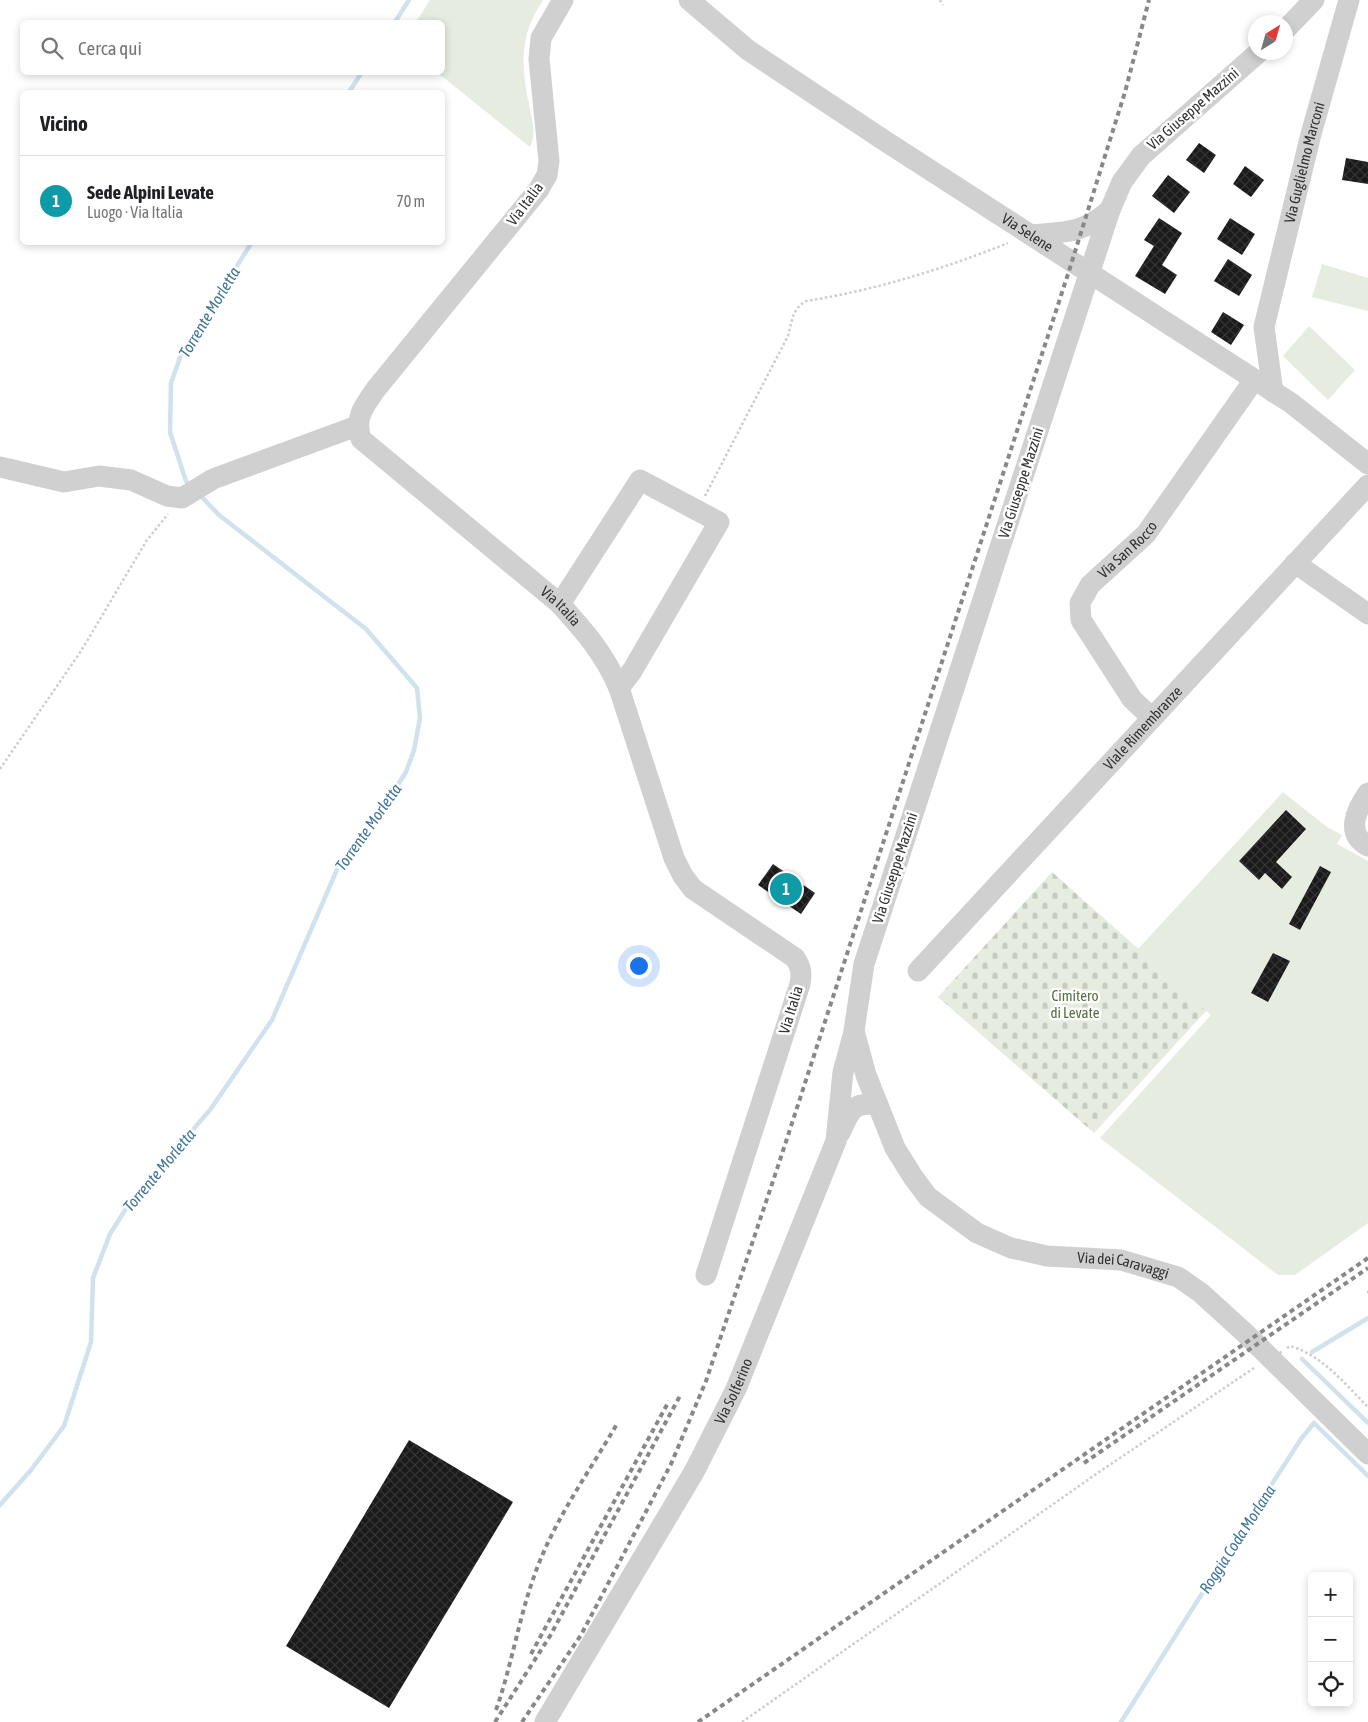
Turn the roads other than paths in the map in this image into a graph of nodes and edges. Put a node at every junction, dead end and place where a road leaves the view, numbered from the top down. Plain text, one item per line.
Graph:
1 (563, 0) edge
2 (689, 0) edge
3 (1314, 0) edge
4 (1349, 0) edge
5 (1293, 22) edge
6 (1250, 60) edge
7 (1110, 210) junction
8 (1023, 238) junction
9 (1088, 274) junction
10 (1264, 327) junction
11 (1248, 376) junction
12 (1273, 392) junction
13 (357, 426) junction
14 (1368, 464) edge
15 (0, 467) edge
16 (1368, 484) edge
17 (1295, 563) junction
18 (560, 604) junction
19 (1368, 614) edge
20 (619, 688) junction
21 (1152, 718) junction
22 (1368, 793) edge
23 (1368, 846) edge
24 (918, 971) dead end
25 (854, 1031) junction
26 (866, 1075) junction
27 (840, 1098) junction
28 (878, 1105) junction
29 (836, 1141) junction
30 (706, 1275) dead end
31 (1368, 1454) edge
32 (545, 1722) edge

1 - 13 street, Via Italia
2 - 8 street, Via Selene
3 - 5 street
4 - 10 street, Via Guglielmo Marconi
6 - 7 street, Via Giuseppe Mazzini
7 - 8 street
7 - 9 street, Via Giuseppe Mazzini
8 - 9 street, Via Selene
9 - 11 street, Via Selene
9 - 25 street, Via Giuseppe Mazzini
10 - 11 street, Via Guglielmo Marconi
10 - 12 street, Via Guglielmo Marconi
11 - 12 street, Via Selene
11 - 21 street, Via San Rocco
12 - 14 street, Via Selene
13 - 15 street
13 - 18 street, Via Italia
16 - 17 street, Viale Rimembranze
17 - 19 street
17 - 21 street, Viale Rimembranze
18 - 20 street, Via Italia
18 - 20 street
20 - 30 street, Via Italia
21 - 24 street, Viale Rimembranze
22 - 23 street
25 - 26 street, Via dei Caravaggi
25 - 27 street, Via Solferino
26 - 27 street
26 - 28 street, Via dei Caravaggi
27 - 29 street, Via Solferino
28 - 29 street
28 - 31 street, Via dei Caravaggi
29 - 32 street, Via Solferino

